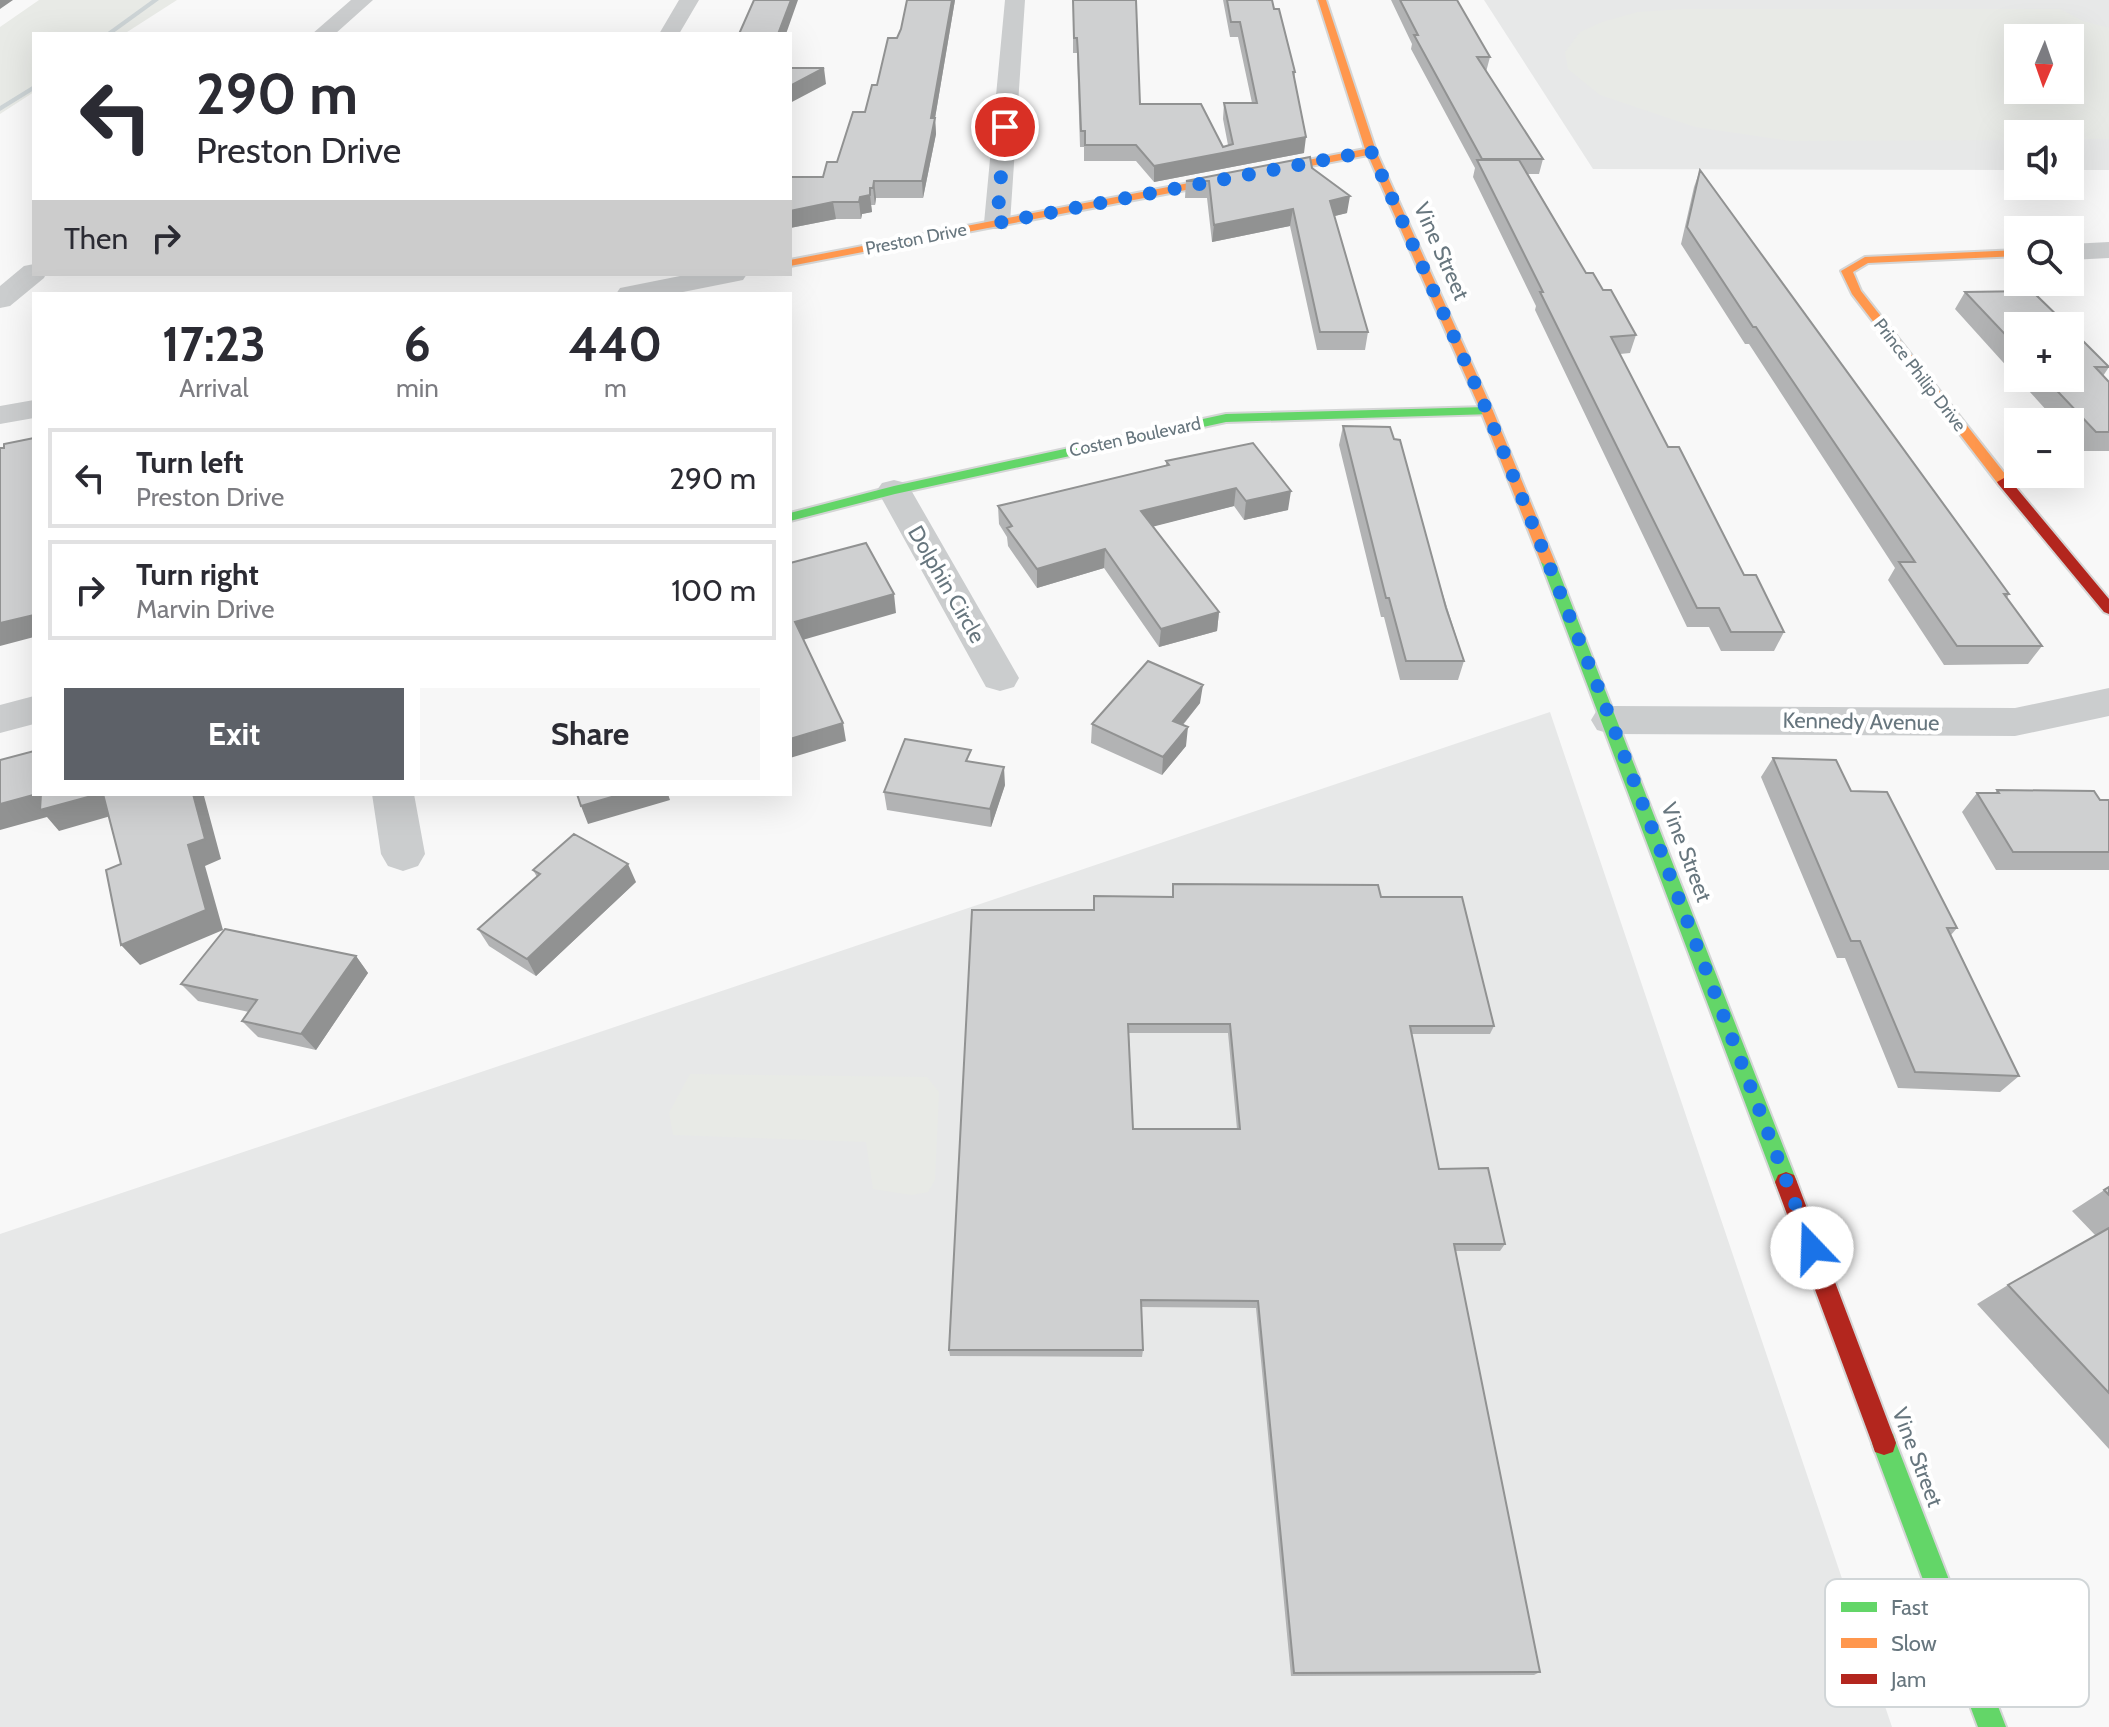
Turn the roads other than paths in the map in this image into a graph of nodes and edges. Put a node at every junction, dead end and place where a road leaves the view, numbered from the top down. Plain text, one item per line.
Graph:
1 (363, 0) edge
2 (689, 0) edge
3 (1015, 0) edge
4 (1322, 0) edge
5 (324, 32) edge
6 (670, 32) edge
7 (1371, 151) junction
8 (997, 223) junction
9 (2109, 250) edge
10 (2084, 251) edge
11 (2004, 254) edge
12 (792, 263) edge
13 (32, 274) edge
14 (723, 276) edge
15 (640, 292) edge
16 (0, 300) edge
17 (32, 409) edge
18 (1487, 411) junction
19 (0, 415) edge
20 (894, 490) junction
21 (792, 516) edge
22 (2109, 609) edge
23 (1000, 678) dead end
24 (2109, 702) edge
25 (32, 711) edge
26 (0, 719) edge
27 (1611, 720) junction
28 (393, 796) edge
29 (403, 854) dead end
30 (1936, 1579) edge
31 (1984, 1707) edge
32 (1992, 1727) edge

1 - 5 street
2 - 6 street
3 - 8 street
4 - 7 street, Vine Street
7 - 8 street, Preston Drive
7 - 18 street, Vine Street
8 - 12 street, Preston Drive
9 - 10 street
11 - 22 street, Prince Philip Drive
13 - 16 street
14 - 15 street
17 - 19 street
18 - 20 street, Costen Boulevard
18 - 27 street, Vine Street
20 - 21 street, Costen Boulevard
20 - 23 street, Dolphin Circle
24 - 27 street, Kennedy Avenue
25 - 26 street
27 - 30 street, Vine Street
28 - 29 street
31 - 32 street, Vine Street

